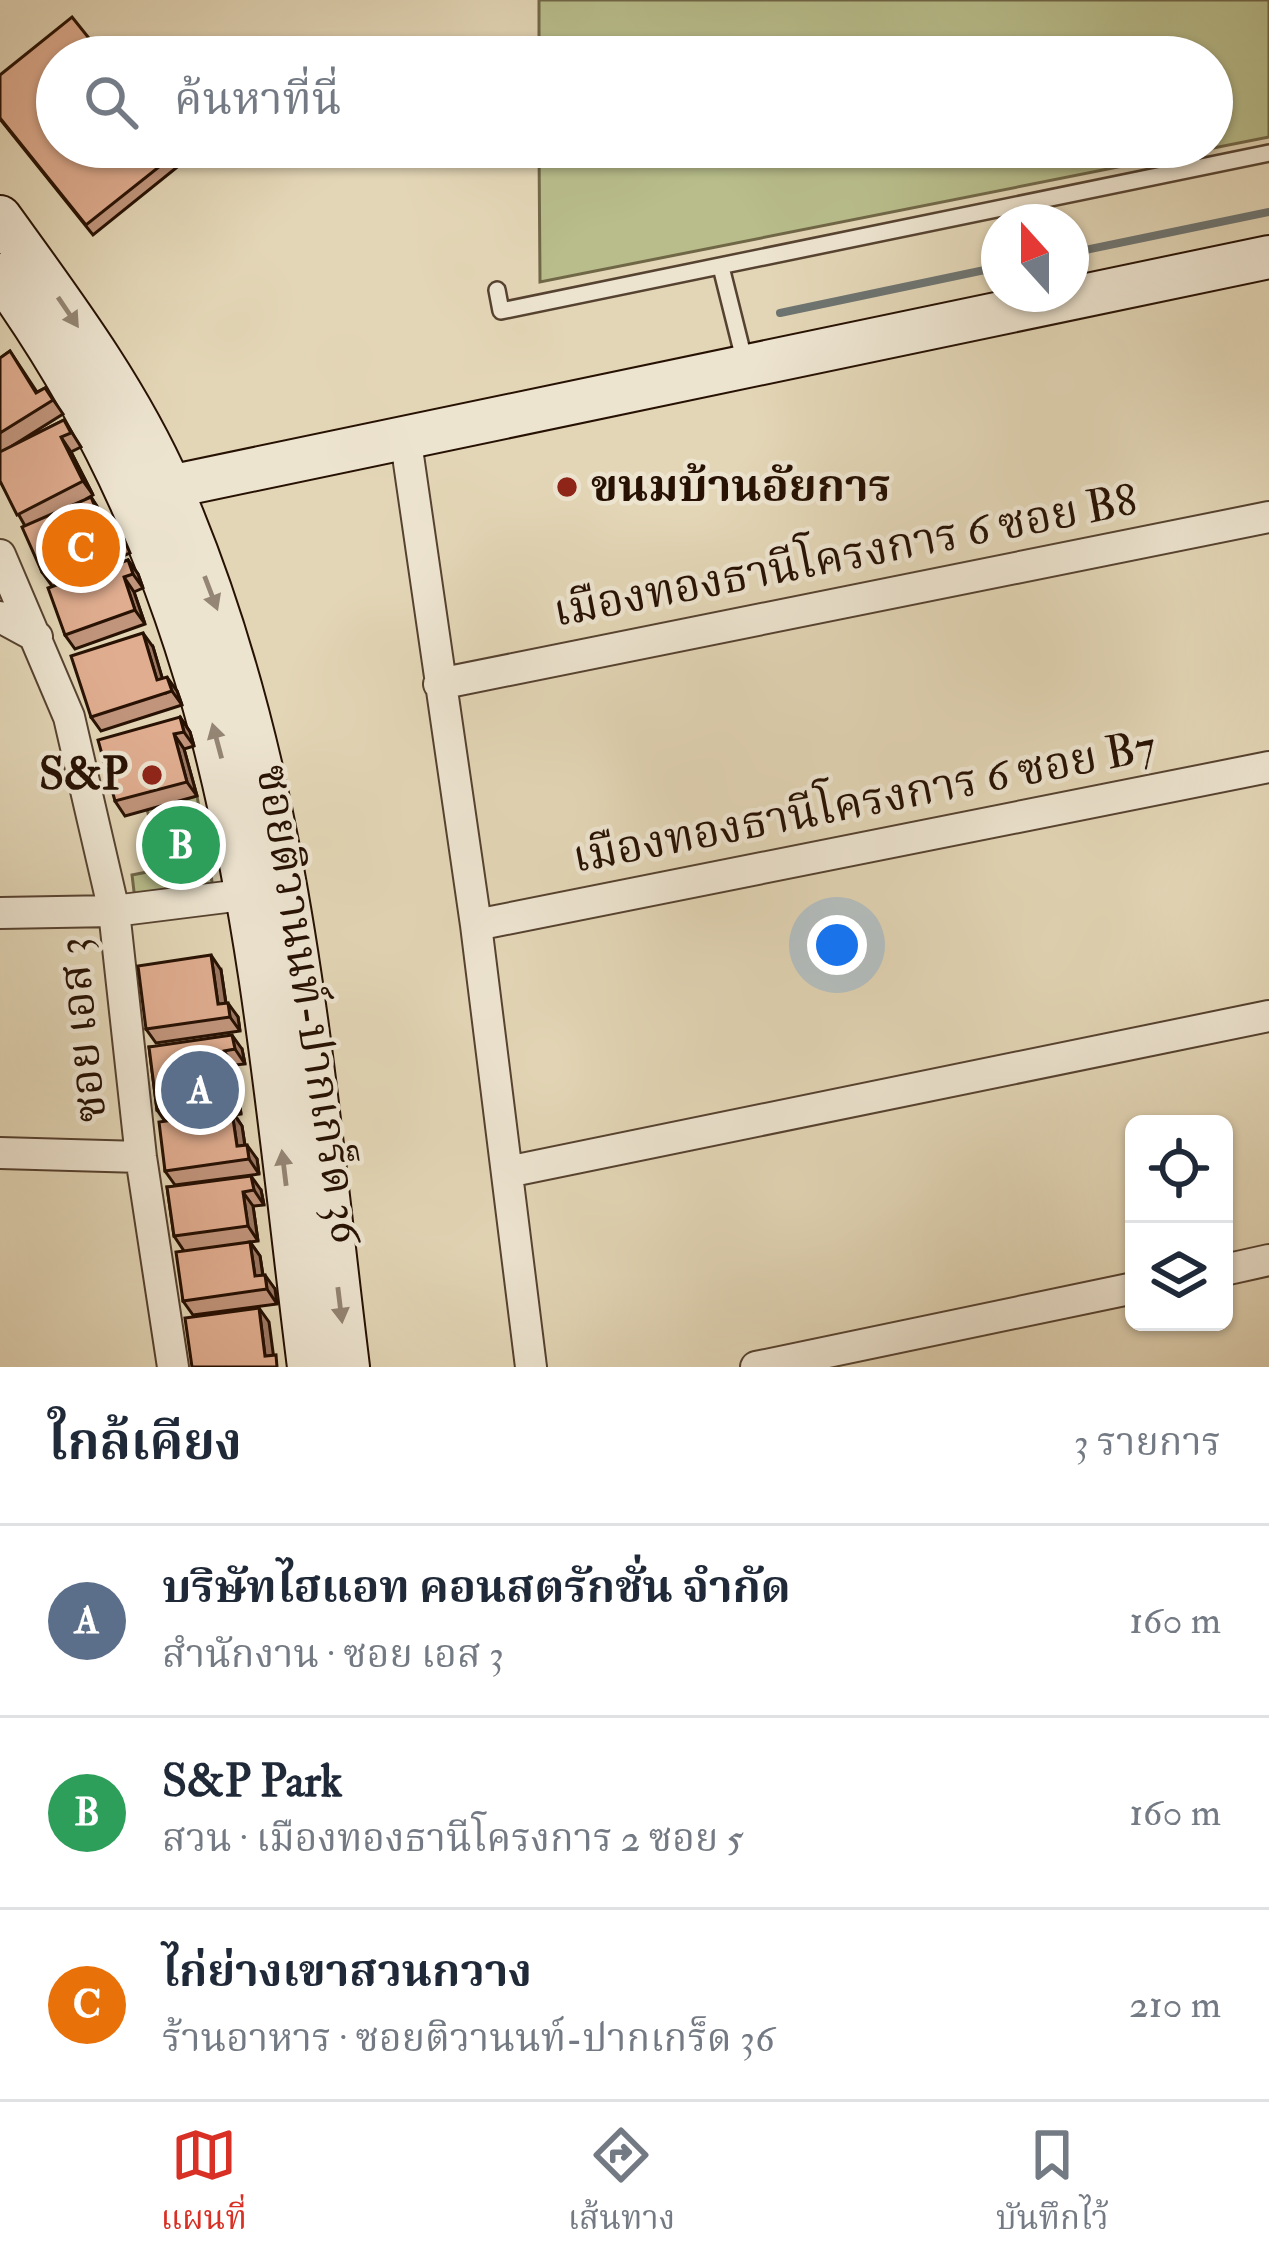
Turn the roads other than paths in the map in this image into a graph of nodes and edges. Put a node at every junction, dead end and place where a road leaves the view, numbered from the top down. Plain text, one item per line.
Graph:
1 (1269, 153) edge
2 (1233, 160) edge
3 (1197, 168) edge
4 (0, 217) edge
5 (1269, 257) edge
6 (721, 267) junction
7 (0, 275) edge
8 (497, 290) dead end
9 (746, 362) junction
10 (405, 435) junction
11 (150, 490) junction
12 (1269, 518) edge
13 (0, 555) edge
14 (0, 617) edge
15 (38, 637) junction
16 (439, 684) junction
17 (1269, 767) edge
18 (250, 894) junction
19 (114, 911) junction
20 (0, 913) edge
21 (476, 926) junction
22 (1269, 1016) edge
23 (0, 1153) edge
24 (141, 1156) junction
25 (507, 1172) junction
26 (1269, 1260) edge
27 (1233, 1268) edge
28 (1125, 1290) edge
29 (173, 1367) edge
30 (309, 1367) edge
31 (348, 1367) edge
32 (531, 1367) edge
33 (756, 1367) edge

1 - 2 lane
3 - 6 lane
4 -> 11 street, ซอยติวานนท์-ปากเกร็ด 36
5 - 9 street
6 - 8 lane
6 - 9 lane
7 - 11 street, ซอยติวานนท์-ปากเกร็ด 36
9 - 10 street
10 - 11 street
10 - 16 street
18 -> 11 street, ซอยติวานนท์-ปากเกร็ด 36
11 -> 31 street
12 - 16 street, เมืองทองธานีโครงการ 6 ซอย B8
13 - 15 street, ซอย เอส 3
14 - 15 street
15 - 19 street, ซอย เอส 3
16 - 21 street
17 - 21 street, เมืองทองธานีโครงการ 6 ซอย B7
18 - 19 street
30 -> 18 street, ซอยติวานนท์-ปากเกร็ด 36
19 - 20 street
19 - 24 street, ซอย เอส 3
21 - 25 street
22 - 25 street
23 - 24 street
24 - 29 street, ซอย เอส 3
25 - 32 street
26 - 27 street
28 - 33 street

